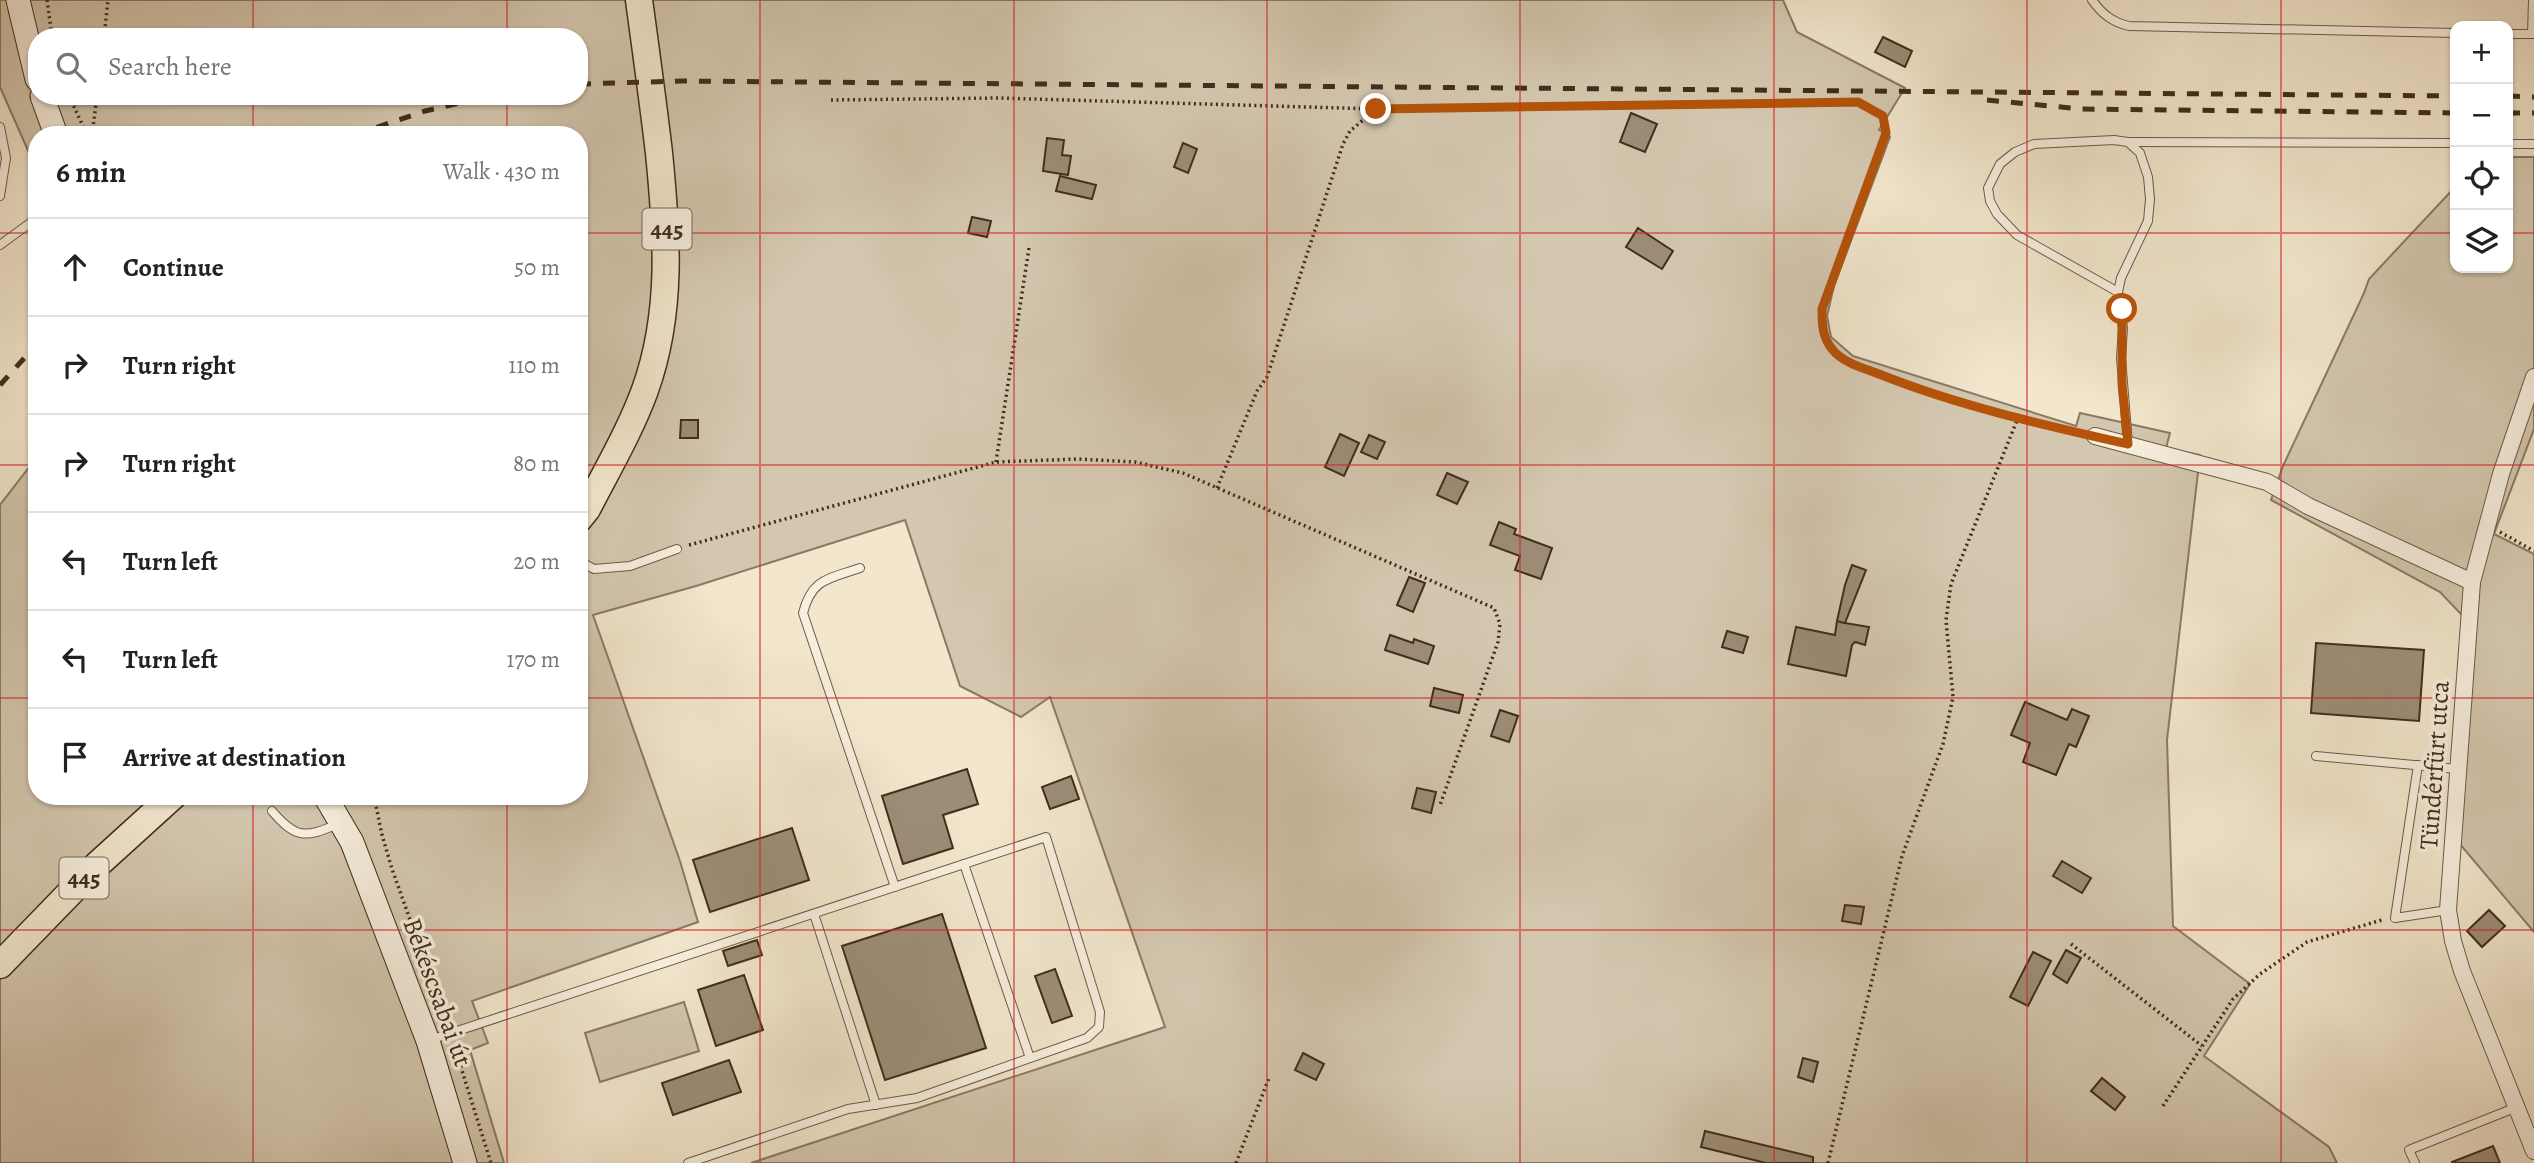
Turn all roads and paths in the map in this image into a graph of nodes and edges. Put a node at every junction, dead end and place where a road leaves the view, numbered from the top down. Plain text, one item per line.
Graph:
1 (18, 0) edge
2 (47, 0) edge
3 (108, 0) edge
4 (639, 0) edge
5 (2092, 0) edge
6 (2533, 0) edge
7 (51, 28) edge
8 (105, 28) edge
9 (2450, 33) edge
10 (2513, 34) edge
11 (2533, 34) edge
12 (28, 42) edge
13 (831, 100) dead end
14 (46, 105) edge
15 (74, 105) edge
16 (95, 105) edge
17 (1376, 109) junction
18 (52, 126) edge
19 (85, 126) edge
20 (91, 126) edge
21 (0, 127) edge
22 (2129, 142) junction
23 (2450, 144) edge
24 (2513, 144) edge
25 (2534, 144) edge
26 (0, 196) edge
27 (28, 225) edge
28 (0, 245) edge
29 (1029, 248) dead end
30 (2118, 292) junction
31 (2534, 377) edge
32 (2018, 418) junction
33 (2095, 436) joint
34 (2128, 444) junction
35 (617, 450) junction
36 (996, 462) junction
37 (588, 481) edge
38 (1217, 488) junction
39 (588, 507) edge
40 (2487, 524) junction
41 (677, 549) joint
42 (2534, 551) edge
43 (588, 566) edge
44 (860, 568) dead end
45 (2472, 582) junction
46 (2316, 756) dead end
47 (2418, 765) junction
48 (2458, 769) junction
49 (163, 805) edge
50 (330, 805) edge
51 (344, 805) edge
52 (376, 805) edge
53 (1440, 805) dead end
54 (272, 811) dead end
55 (346, 833) junction
56 (964, 864) junction
57 (895, 887) junction
58 (2448, 910) junction
59 (814, 914) junction
60 (2395, 918) junction
61 (2071, 944) dead end
62 (0, 965) edge
63 (450, 1034) junction
64 (428, 1041) junction
65 (2202, 1046) junction
66 (1030, 1058) junction
67 (1269, 1078) dead end
68 (876, 1105) junction
69 (2163, 1106) dead end
70 (2516, 1107) junction
71 (2532, 1141) edge
72 (465, 1163) edge
73 (491, 1163) edge
74 (688, 1163) edge
75 (1236, 1163) edge
76 (1828, 1163) edge
77 (2415, 1163) edge

1 - 12 street
2 - 7 path
3 - 8 path
4 - 35 main road, 445
5 - 9 lane
6 - 11 lane
10 - 11 lane
13 - 17 path
14 - 18 street
15 - 19 path
16 - 20 path
17 - 32 path
17 - 38 path
21 - 26 lane
22 - 23 lane
22 - 30 lane
22 - 30 lane
24 - 25 lane
27 - 28 lane
29 - 36 path
30 - 34 lane
31 - 40 street, Tündérfürt utca
32 - 33 path
32 - 76 path
33 - 34 street
34 - 45 street
35 - 37 main road, 445
35 - 39 main road, 445
36 - 38 path
36 - 41 path
38 - 53 path
40 - 42 path
40 - 45 street, Tündérfürt utca
41 - 43 lane
44 - 57 lane
45 - 48 street, Tündérfürt utca
46 - 47 lane
47 - 48 lane
47 - 60 lane
48 - 58 street, Tündérfürt utca
49 - 62 main road, 445
50 - 55 street, Békéscsabai út
51 - 55 street, Békéscsabai út
52 - 63 path
54 - 55 lane
55 - 64 street, Békéscsabai út
56 - 57 lane
56 - 66 lane
56 - 66 lane
57 - 59 lane
58 - 60 lane
58 - 70 street, Tündérfürt utca
59 - 63 lane
59 - 68 lane
60 - 65 path
61 - 65 path
63 - 64 lane
63 - 73 path
64 - 72 street, Békéscsabai út
65 - 69 path
66 - 68 lane
67 - 75 path
68 - 74 lane
70 - 71 street, Tündérfürt utca
70 - 77 lane

